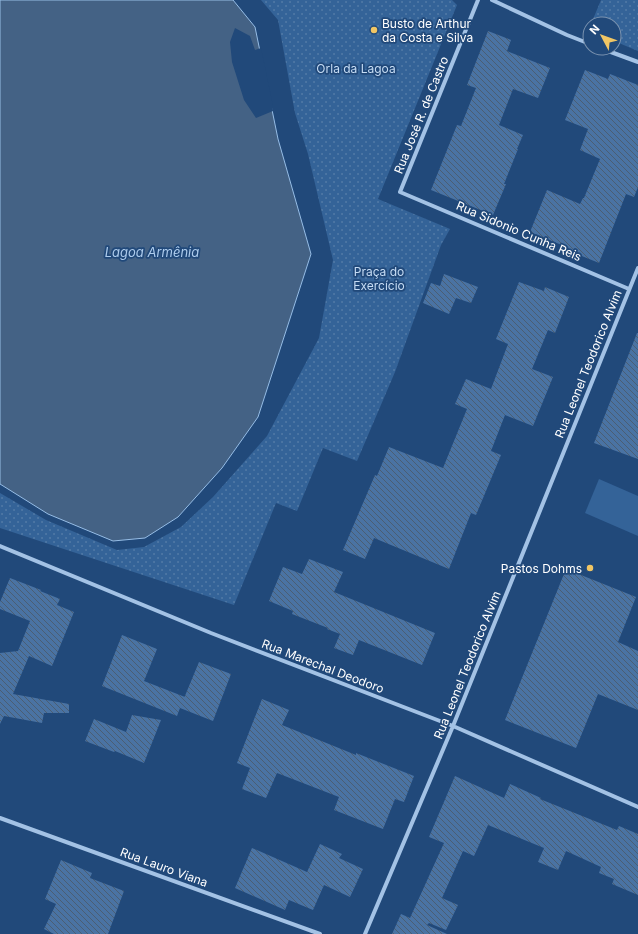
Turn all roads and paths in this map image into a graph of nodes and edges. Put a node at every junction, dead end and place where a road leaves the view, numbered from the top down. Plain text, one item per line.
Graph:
1 (478, 0) edge
2 (492, 0) edge
3 (582, 41) edge
4 (622, 56) edge
5 (638, 62) edge
6 (400, 192) joint
7 (638, 268) edge
8 (629, 289) junction
9 (0, 546) edge
10 (453, 726) junction
11 (638, 807) edge
12 (0, 818) edge
13 (320, 934) edge
14 (364, 934) edge

1 - 6 street, Rua José R. de Castro
2 - 3 street
4 - 5 street
6 - 8 street, Rua Sidonio Cunha Reis
7 - 8 street, Rua Leonel Teodorico Alvim
8 - 10 street, Rua Leonel Teodorico Alvim
9 - 10 street, Rua Marechal Deodoro
10 - 11 street, Rua Marechal Deodoro
10 - 14 street, Rua Leonel Teodorico Alvim
12 - 13 street, Rua Lauro Viana

